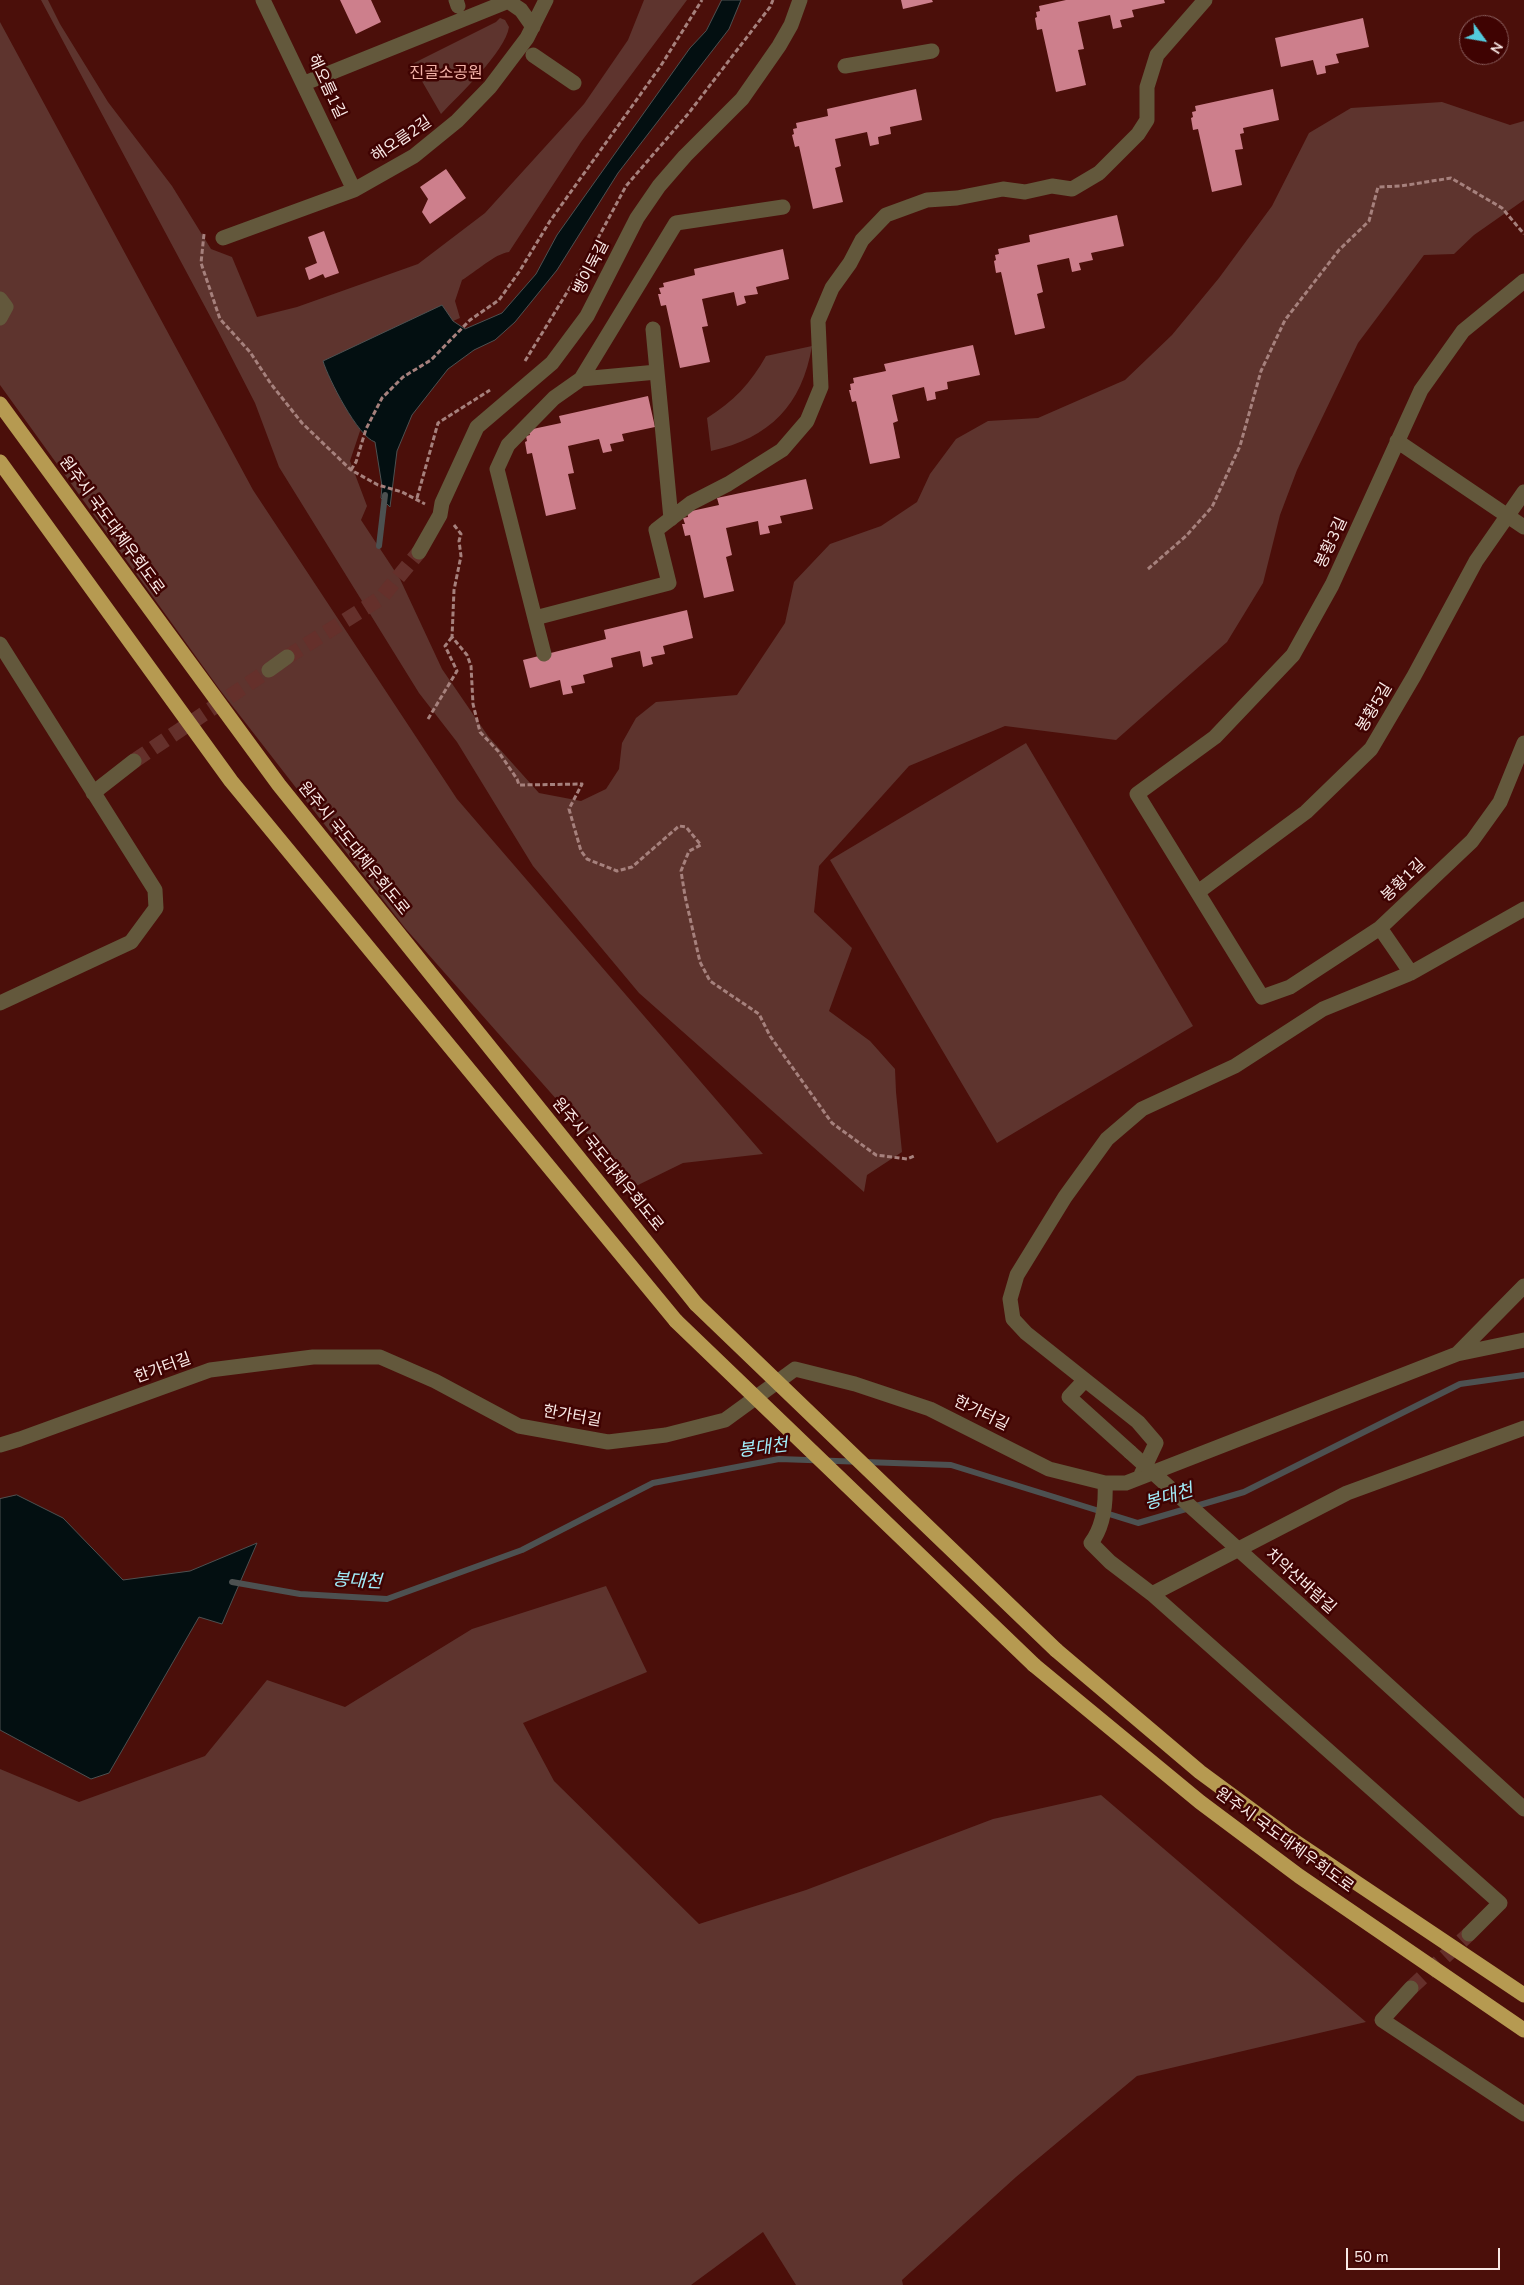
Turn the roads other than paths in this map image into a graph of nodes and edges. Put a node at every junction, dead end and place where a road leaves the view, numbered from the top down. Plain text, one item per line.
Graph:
1 (264, 0) edge
2 (546, 0) edge
3 (800, 0) edge
4 (1205, 0) edge
5 (509, 1) edge
6 (532, 27) junction
7 (932, 52) dead end
8 (533, 55) dead end
9 (845, 66) dead end
10 (305, 83) junction
11 (574, 83) dead end
12 (354, 190) junction
13 (783, 207) dead end
14 (223, 238) dead end
15 (1524, 281) edge
16 (0, 298) edge
17 (0, 318) edge
18 (653, 329) dead end
19 (657, 372) junction
20 (580, 379) junction
21 (0, 404) edge
22 (1397, 441) junction
23 (0, 462) edge
24 (1524, 492) edge
25 (1508, 515) junction
26 (671, 519) junction
27 (1524, 527) edge
28 (419, 552) tunnel mouth
29 (535, 618) junction
30 (0, 644) edge
31 (544, 654) dead end
32 (287, 658) tunnel mouth
33 (268, 670) tunnel mouth
34 (1524, 743) edge
35 (134, 760) tunnel mouth
36 (93, 793) junction
37 (1198, 892) junction
38 (1524, 909) edge
39 (1380, 928) junction
40 (1411, 973) junction
41 (0, 1003) edge
42 (1524, 1286) edge
43 (1524, 1340) edge
44 (1456, 1354) junction
45 (1084, 1380) junction
46 (1524, 1428) edge
47 (0, 1445) edge
48 (1133, 1480) junction
49 (1105, 1491) junction
50 (1152, 1594) junction
51 (1524, 1809) edge
52 (1469, 1934) tunnel mouth
53 (1411, 1988) tunnel mouth
54 (1524, 1995) edge
55 (1524, 2030) edge
56 (1524, 2114) edge

1 - 10 street, 해오름1길
2 - 6 street, 해오름2길
3 - 28 street, 뱅이둑길
4 - 26 street
5 - 6 street
5 - 10 street
6 - 12 street, 해오름2길
7 - 9 street
8 - 11 street
10 - 12 street, 해오름1길
12 - 14 street, 해오름2길
13 - 20 street
15 - 22 street, 봉황3길
16 - 17 street
18 - 19 street
19 - 20 street
19 - 26 street
20 - 29 street
21 - 54 highway, 원주시 국도대체우회도로, bridge
22 - 25 street
22 - 37 street, 봉황3길
23 - 55 highway, 원주시 국도대체우회도로, bridge
24 - 25 street, 봉황5길
25 - 27 street
25 - 37 street, 봉황5길
26 - 29 street
29 - 31 street
30 - 36 street
32 - 33 street
34 - 39 street, 봉황1길
35 - 36 street
36 - 41 street
37 - 39 street, 봉황1길
38 - 40 street
39 - 40 street
40 - 45 street
42 - 44 street
43 - 44 street
44 - 48 street
45 - 48 street
45 - 51 street, 치악산바람길, bridge
46 - 50 street
47 - 49 street, 한가터길
48 - 49 street, 한가터길
49 - 50 street
50 - 52 street
53 - 56 street

